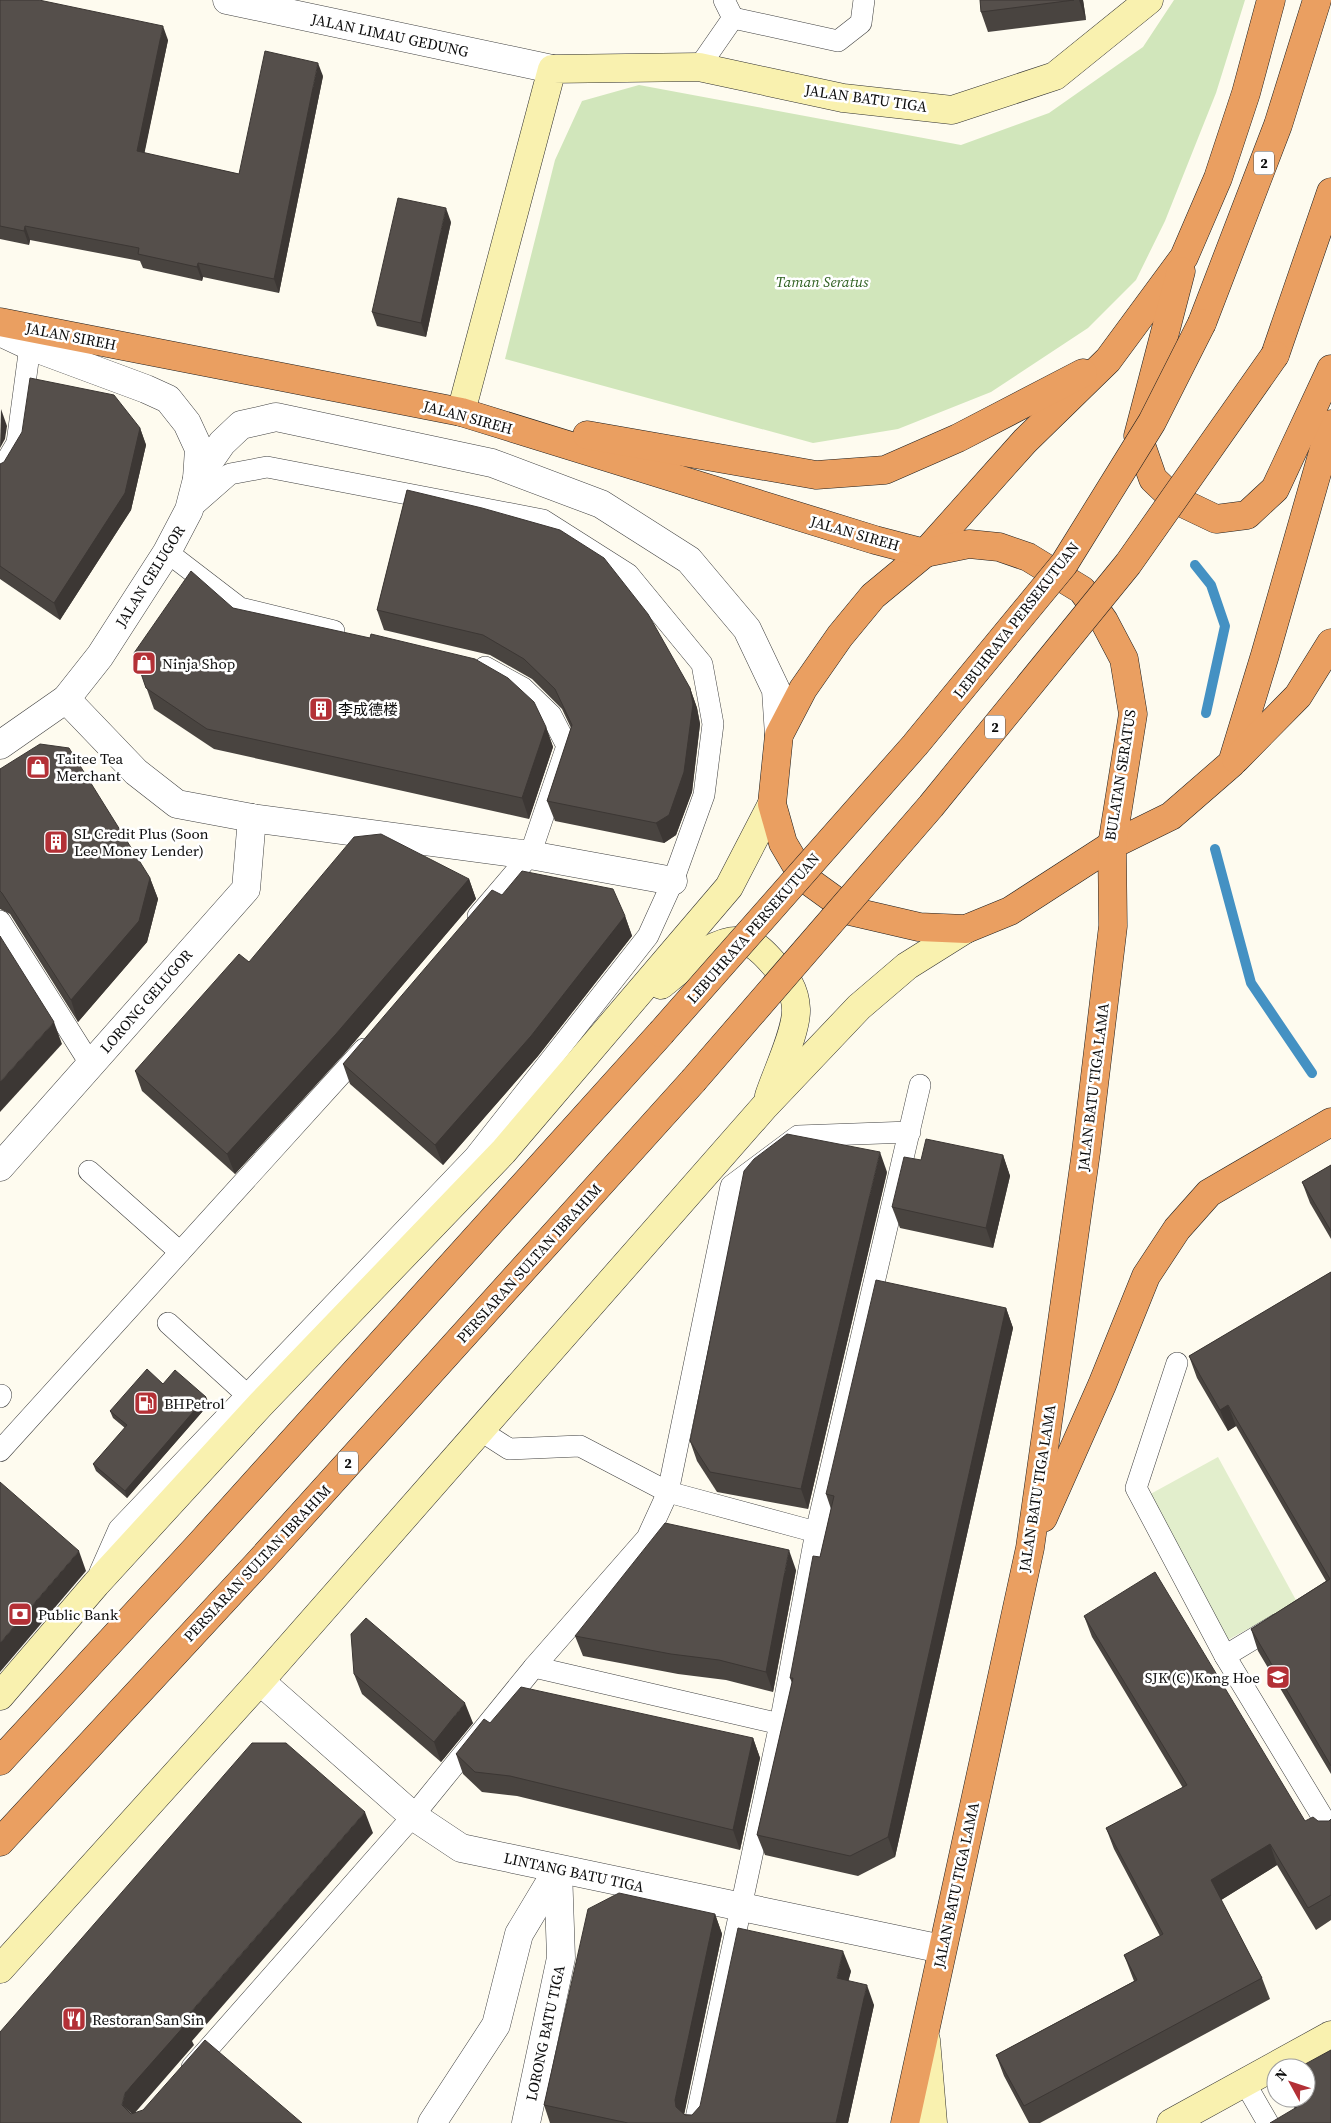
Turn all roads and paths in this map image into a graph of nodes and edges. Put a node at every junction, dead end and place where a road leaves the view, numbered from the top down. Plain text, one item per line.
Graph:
1 (227, 0) edge
2 (864, 0) edge
3 (1149, 0) edge
4 (1271, 0) edge
5 (1317, 0) edge
6 (728, 9) edge
7 (699, 67) junction
8 (552, 69) junction
9 (1331, 192) edge
10 (1184, 257) junction
11 (0, 322) edge
12 (0, 332) edge
13 (30, 346) junction
14 (1108, 360) junction
15 (1331, 369) edge
16 (461, 412) junction
17 (1331, 424) edge
18 (0, 472) edge
19 (197, 479) junction
20 (189, 510) junction
21 (168, 552) junction
22 (925, 553) junction
23 (354, 635) edge
24 (1331, 643) edge
25 (468, 662) edge
26 (66, 699) junction
27 (779, 735) junction
28 (3, 738) edge
29 (1232, 763) junction
30 (772, 804) junction
31 (252, 818) junction
32 (1112, 845) junction
33 (530, 855) junction
34 (673, 882) junction
35 (467, 929) edge
36 (966, 929) junction
37 (3, 931) edge
38 (378, 1032) edge
39 (591, 1048) junction
40 (91, 1065) junction
41 (920, 1085) dead end
42 (765, 1106) junction
43 (1331, 1122) edge
44 (910, 1132) junction
45 (0, 1168) edge
46 (90, 1171) dead end
47 (180, 1252) junction
48 (168, 1323) dead end
49 (1177, 1363) dead end
50 (254, 1399) junction
51 (481, 1431) junction
52 (0, 1451) edge
53 (668, 1492) junction
54 (816, 1532) junction
55 (1030, 1548) junction
56 (1297, 1613) edge
57 (1225, 1656) junction
58 (534, 1667) junction
59 (260, 1681) junction
60 (0, 1696) edge
61 (780, 1724) junction
62 (0, 1761) edge
63 (413, 1816) junction
64 (1331, 1831) edge
65 (0, 1842) edge
66 (558, 1869) junction
67 (742, 1908) junction
68 (942, 1949) junction
69 (0, 1969) edge
70 (925, 2029) junction
71 (1331, 2035) edge
72 (1245, 2083) junction
73 (175, 2086) edge
74 (432, 2123) edge
75 (526, 2123) edge
76 (695, 2123) edge
77 (905, 2123) edge
78 (933, 2123) edge
79 (1171, 2123) edge
80 (1268, 2123) edge

1 - 8 street, JALAN LIMAU GEDUNG
2 - 6 lane
3 - 7 main road, JALAN BATU TIGA
4 - 10 highway
5 - 62 highway, LEBUHRAYA PERSEKUTUAN / 2, bridge
6 - 7 lane
7 - 8 main road, JALAN BATU TIGA
8 - 16 main road
9 - 65 highway, PERSIARAN SULTAN IBRAHIM / 2, bridge
10 - 14 highway
10 - 15 highway
11 - 16 highway, JALAN SIREH
12 - 13 street, JALAN GELUGOR
13 - 18 lane
13 - 19 street, JALAN GELUGOR
14 - 16 highway
14 - 22 highway
16 - 22 highway, JALAN SIREH
17 - 29 highway
19 - 20 street, JALAN GELUGOR
19 - 27 street
20 - 21 street, JALAN GELUGOR
20 - 34 lane
21 - 23 lane
21 - 26 street, JALAN GELUGOR
22 - 27 highway, BULATAN SERATUS
22 - 32 highway, BULATAN SERATUS
24 - 29 highway
25 - 33 lane
26 - 28 street, JALAN GELUGOR
26 - 31 street
27 - 30 highway, BULATAN SERATUS
29 - 32 highway
30 - 36 highway, BULATAN SERATUS
30 - 39 main road
31 - 33 street
31 - 40 street, LORONG GELUGOR
32 - 36 highway, BULATAN SERATUS
32 - 55 highway, JALAN BATU TIGA LAMA
33 - 34 street
33 - 35 lane
34 - 50 lane
36 - 42 main road
37 - 40 lane
38 - 47 lane
39 - 42 main road
39 - 50 main road
40 - 45 street, LORONG GELUGOR
41 - 44 lane
42 - 51 main road
43 - 55 highway
44 - 53 lane
44 - 54 lane
46 - 47 lane
47 - 52 lane
48 - 50 lane
49 - 57 lane
50 - 60 main road
51 - 53 lane
51 - 59 main road
53 - 54 lane
53 - 58 lane
54 - 61 lane
55 - 68 highway, JALAN BATU TIGA LAMA
56 - 57 lane
57 - 64 lane
58 - 61 lane
58 - 63 lane
59 - 63 street, LINTANG BATU TIGA
59 - 69 main road
61 - 67 lane
63 - 66 street, LINTANG BATU TIGA
63 - 73 lane
66 - 67 street, LINTANG BATU TIGA
66 - 74 street
66 - 75 street, LORONG BATU TIGA
67 - 68 street, LINTANG BATU TIGA
67 - 76 lane
68 - 70 highway, JALAN BATU TIGA LAMA
70 - 77 highway, JALAN BATU TIGA LAMA
70 - 78 main road
71 - 72 main road
72 - 79 main road
72 - 80 lane

